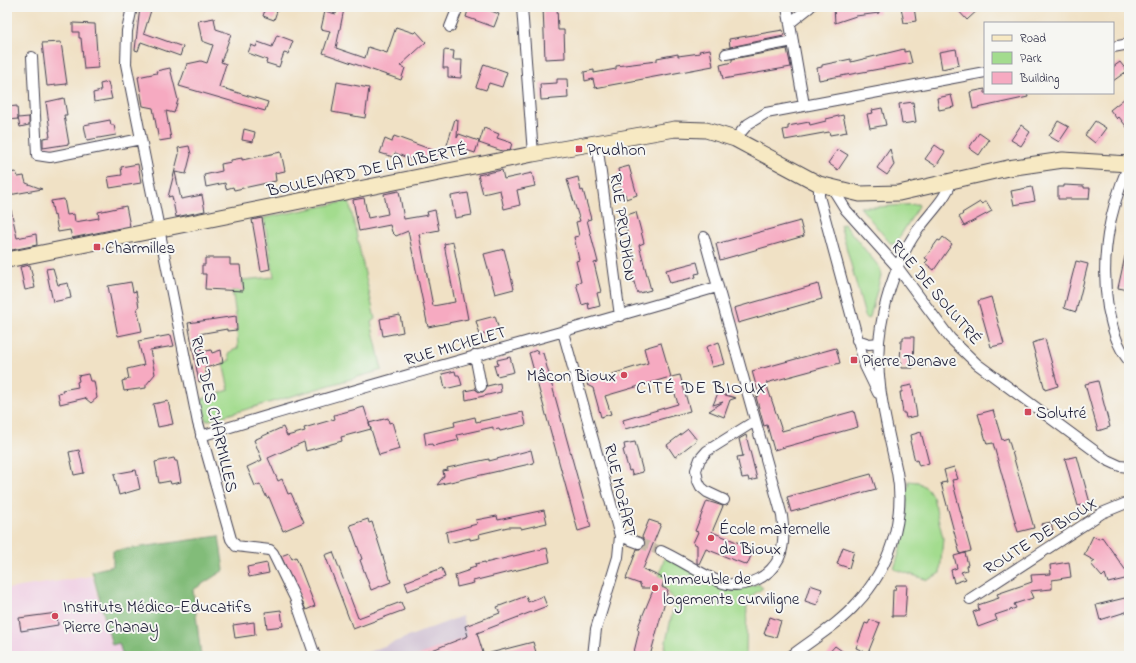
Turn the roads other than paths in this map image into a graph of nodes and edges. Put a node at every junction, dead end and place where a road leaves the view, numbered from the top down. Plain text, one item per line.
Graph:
1 (132, 7) edge
2 (458, 7) edge
3 (522, 7) edge
4 (787, 7) edge
5 (810, 7) edge
6 (790, 22) junction
7 (450, 27) dead end
8 (793, 41) junction
9 (1129, 44) edge
10 (1114, 47) edge
11 (726, 54) dead end
12 (32, 57) dead end
13 (984, 72) edge
14 (804, 105) junction
15 (735, 139) junction
16 (141, 140) junction
17 (597, 143) junction
18 (533, 154) junction
19 (1129, 164) edge
20 (952, 181) junction
21 (826, 186) junction
22 (160, 230) junction
23 (704, 237) dead end
24 (7, 260) edge
25 (898, 268) junction
26 (717, 287) junction
27 (620, 316) junction
28 (563, 332) junction
29 (857, 340) junction
30 (879, 343) junction
31 (475, 355) junction
32 (1129, 361) edge
33 (481, 386) dead end
34 (880, 398) junction
35 (755, 421) junction
36 (201, 436) junction
37 (1129, 467) edge
38 (724, 500) dead end
39 (1129, 502) edge
40 (620, 536) junction
41 (639, 543) tunnel mouth
42 (662, 551) tunnel mouth
43 (970, 598) dead end
44 (315, 656) edge
45 (593, 656) edge
46 (791, 656) edge

1 - 16 street, RUE DES CHARMILLES
2 - 7 street
3 - 18 street
4 - 6 street
5 - 6 street
6 - 8 street
8 - 11 street
8 - 14 street
9 - 10 street
12 - 16 street
13 - 14 street
14 - 15 street
15 - 17 main road, BOULEVARD DE LA LIBERTÉ
15 - 21 main road, BOULEVARD DE LA LIBERTÉ
16 - 22 street, RUE DES CHARMILLES
17 - 18 main road, BOULEVARD DE LA LIBERTÉ
17 - 27 street, RUE PRUDHON
18 - 22 main road, BOULEVARD DE LA LIBERTÉ
19 - 20 main road, BOULEVARD DE LA LIBERTÉ
19 - 32 street
20 - 21 main road, BOULEVARD DE LA LIBERTÉ
20 - 25 street
21 - 25 street, RUE DE SOLUTRÉ
21 - 29 street
22 - 24 main road, BOULEVARD DE LA LIBERTÉ
22 - 36 street, RUE DES CHARMILLES
23 - 26 street
25 - 30 street
25 - 37 street, RUE DE SOLUTRÉ
26 - 27 street, RUE MICHELET
26 - 35 street
27 - 28 street, RUE MICHELET
28 - 31 street, RUE MICHELET
28 - 40 street, RUE MOZART
29 - 30 street
29 - 34 street
30 - 34 street
31 - 33 street
31 - 36 street, RUE MICHELET
34 - 46 street
35 - 38 street
35 - 42 street
36 - 44 street, RUE DES CHARMILLES
39 - 43 street, ROUTE DE BIOUX
40 - 41 street
40 - 45 street, RUE MOZART

